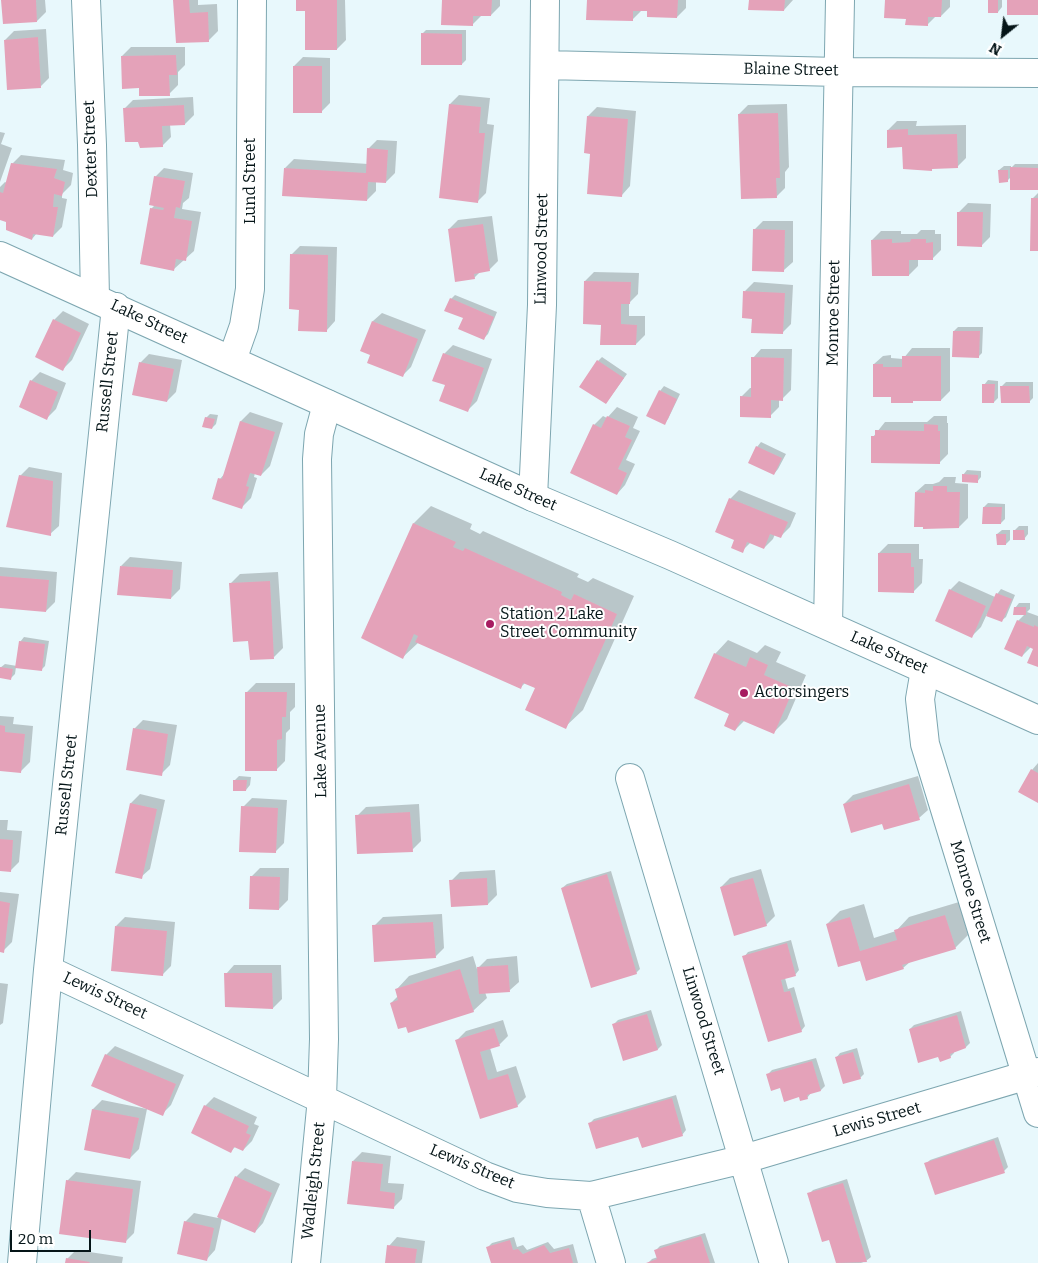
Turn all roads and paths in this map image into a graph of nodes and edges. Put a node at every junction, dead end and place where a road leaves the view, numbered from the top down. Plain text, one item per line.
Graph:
1 (86, 0) edge
2 (252, 0) edge
3 (545, 0) edge
4 (840, 0) edge
5 (545, 65) junction
6 (839, 72) junction
7 (1038, 73) edge
8 (0, 256) edge
9 (105, 302) junction
10 (232, 360) junction
11 (327, 404) junction
12 (532, 497) junction
13 (828, 625) junction
14 (925, 670) junction
15 (1038, 720) edge
16 (630, 778) dead end
17 (48, 970) junction
18 (1032, 1074) edge
19 (322, 1098) junction
20 (1038, 1113) edge
21 (744, 1159) junction
22 (591, 1196) junction
23 (22, 1263) edge
24 (306, 1263) edge
25 (611, 1263) edge
26 (774, 1263) edge

1 - 9 street, Dexter Street
2 - 10 street, Lund Street
3 - 5 street, Linwood Street
4 - 6 street, Monroe Street
5 - 6 street, Blaine Street
5 - 12 street, Linwood Street
6 - 7 street, Blaine Street
6 - 13 street, Monroe Street
8 - 9 street, Lake Street
9 - 10 street, Lake Street
9 - 17 street, Russell Street
10 - 11 street, Lake Street
11 - 12 street, Lake Street
11 - 19 street, Lake Avenue
12 - 13 street, Lake Street
13 - 14 street, Lake Street
14 - 15 street, Lake Street
14 - 18 street, Monroe Street
16 - 21 street, Linwood Street
17 - 19 street, Lewis Street
17 - 23 street, Russell Street
18 - 20 street, Monroe Street
18 - 21 street, Lewis Street
19 - 22 street, Lewis Street
19 - 24 street, Wadleigh Street
21 - 22 street, Lewis Street
21 - 26 street, Linwood Street
22 - 25 street

